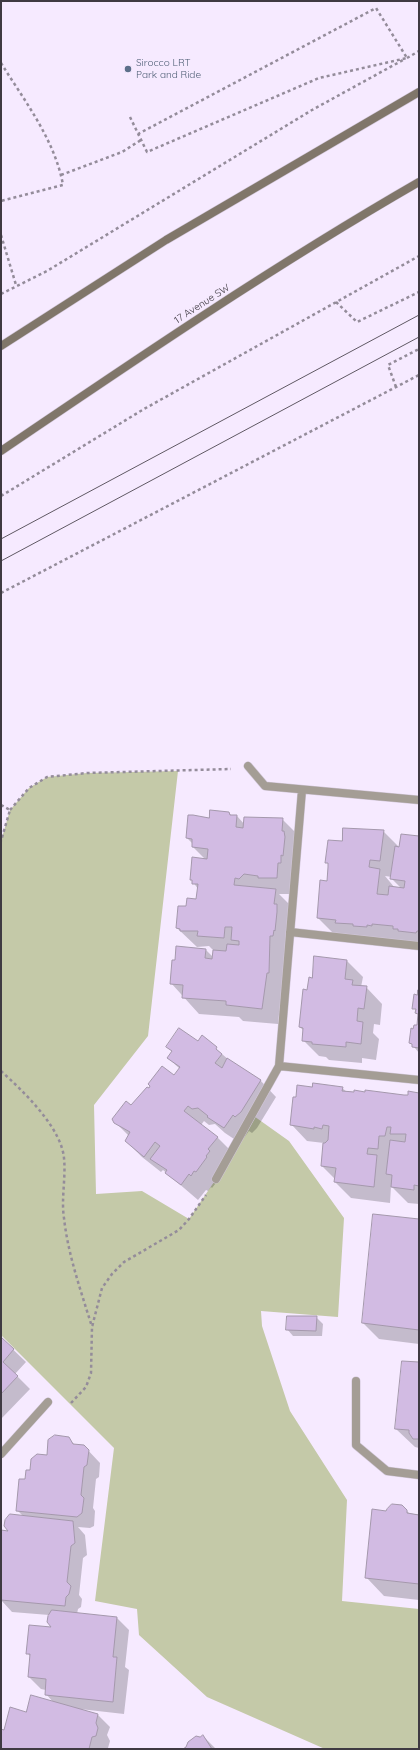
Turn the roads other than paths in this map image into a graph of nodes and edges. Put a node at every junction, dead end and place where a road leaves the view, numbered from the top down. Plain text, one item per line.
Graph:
1 (419, 92) edge
2 (419, 182) edge
3 (1, 346) edge
4 (1, 451) edge
5 (248, 766) road end
6 (302, 790) junction
7 (419, 800) edge
8 (290, 932) junction
9 (419, 946) edge
10 (279, 1066) junction
11 (419, 1080) edge
12 (216, 1179) road end
13 (356, 1380) dead end
14 (48, 1402) dead end
15 (1, 1454) edge
16 (419, 1475) edge

1 - 3 main road
2 - 4 main road, 17 Avenue SW
5 - 6 street
6 - 7 street
6 - 8 street
8 - 9 street
8 - 10 street
10 - 11 street
10 - 12 street
13 - 16 street
14 - 15 street

